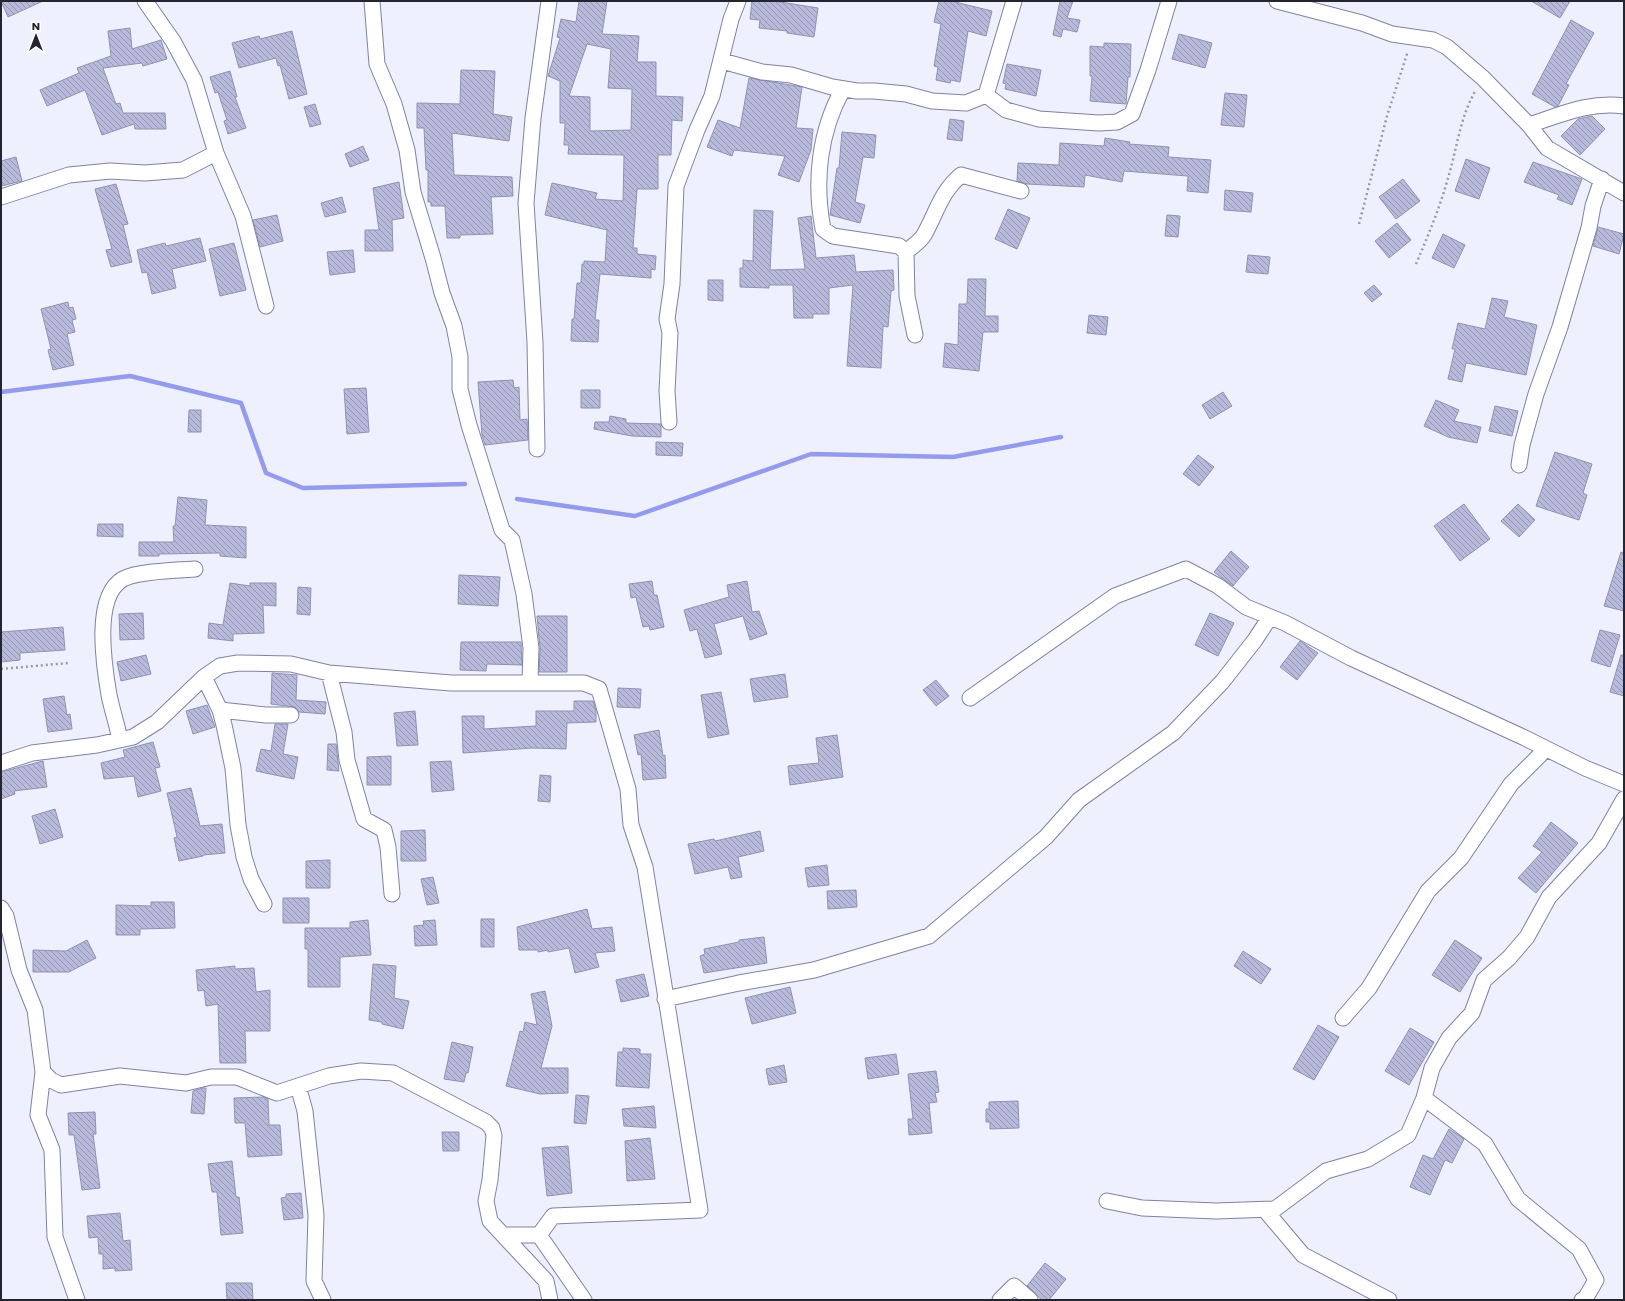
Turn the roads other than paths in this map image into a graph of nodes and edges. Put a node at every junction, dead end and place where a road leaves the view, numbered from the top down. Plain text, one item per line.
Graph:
1 (146, 1) edge
2 (372, 1) edge
3 (549, 1) edge
4 (738, 1) edge
5 (1014, 1) edge
6 (1169, 1) edge
7 (1277, 1) edge
8 (722, 61) junction
9 (843, 89) junction
10 (986, 95) junction
11 (1624, 106) edge
12 (1529, 125) junction
13 (216, 153) junction
14 (1602, 180) junction
15 (1021, 191) dead end
16 (1624, 193) edge
17 (1, 197) edge
18 (906, 252) junction
19 (266, 306) dead end
20 (915, 335) dead end
21 (669, 422) dead end
22 (537, 449) dead end
23 (1519, 465) dead end
24 (195, 569) dead end
25 (1270, 617) junction
26 (329, 673) junction
27 (204, 677) junction
28 (530, 682) junction
29 (970, 698) dead end
30 (220, 710) junction
31 (291, 715) dead end
32 (120, 740) junction
33 (1546, 749) junction
34 (1, 763) edge
35 (1624, 784) edge
36 (1624, 799) edge
37 (392, 894) dead end
38 (264, 904) dead end
39 (1, 908) edge
40 (665, 999) junction
41 (1344, 1018) dead end
42 (43, 1072) junction
43 (298, 1086) junction
44 (1424, 1098) junction
45 (1107, 1201) dead end
46 (1266, 1210) junction
47 (504, 1235) junction
48 (539, 1235) junction
49 (77, 1300) edge
50 (323, 1300) edge
51 (550, 1300) edge
52 (584, 1300) edge
53 (1000, 1300) edge
54 (1030, 1300) edge
55 (1389, 1300) edge
56 (1582, 1300) edge

1 - 13 street
2 - 28 street
3 - 22 street
4 - 8 street
5 - 10 street
6 - 10 street
7 - 12 street
8 - 9 street
8 - 21 street
9 - 10 street
9 - 18 street
11 - 12 street
12 - 14 street
13 - 17 street
13 - 19 street
14 - 16 street
14 - 23 street
15 - 18 street
18 - 20 street
24 - 32 street
25 - 29 street
25 - 33 street
25 - 40 street
26 - 27 street
26 - 28 street
26 - 37 street
27 - 30 street
27 - 32 street
28 - 40 street
30 - 31 street
30 - 38 street
32 - 34 street
33 - 35 street
33 - 41 street
36 - 44 street
39 - 42 street
40 - 48 street
42 - 43 street
42 - 49 street
43 - 47 street
43 - 50 street
44 - 46 street
44 - 56 street
45 - 46 street
46 - 55 street
47 - 48 street
47 - 51 street
48 - 52 street
53 - 54 street

